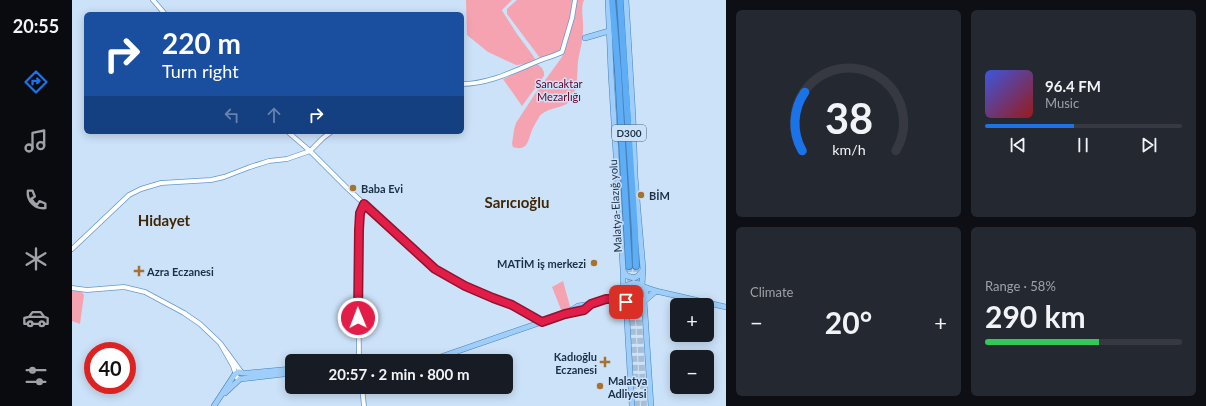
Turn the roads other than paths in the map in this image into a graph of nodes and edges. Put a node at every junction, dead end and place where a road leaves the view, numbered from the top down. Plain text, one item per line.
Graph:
1 (152, 0) edge
2 (575, 0) edge
3 (608, 0) edge
4 (612, 0) edge
5 (620, 0) edge
6 (626, 0) edge
7 (163, 12) edge
8 (614, 25) junction
9 (609, 31) junction
10 (585, 38) dead end
11 (610, 43) junction
12 (464, 84) edge
13 (290, 134) edge
14 (328, 134) edge
15 (310, 151) junction
16 (364, 204) junction
17 (72, 249) edge
18 (636, 266) tunnel mouth
19 (626, 267) junction
20 (643, 269) junction
21 (642, 286) junction
22 (72, 288) edge
23 (624, 290) junction
24 (656, 292) junction
25 (606, 299) junction
26 (644, 301) junction
27 (626, 302) junction
28 (726, 307) edge
29 (645, 314) junction
30 (627, 316) junction
31 (542, 322) junction
32 (220, 343) junction
33 (359, 354) edge
34 (449, 354) edge
35 (285, 370) edge
36 (243, 373) junction
37 (235, 374) junction
38 (285, 375) edge
39 (240, 379) junction
40 (363, 394) edge
41 (219, 400) junction
42 (214, 406) edge
43 (364, 406) edge
44 (632, 406) edge
45 (651, 406) edge

1 - 7 street
2 - 12 street
3 - 9 main road
4 - 8 highway, Malatya-Elazığ yolu / D300
5 - 18 highway, D300
6 - 20 main road
8 - 11 main road
8 - 19 highway, Malatya-Elazığ yolu / D300
9 - 10 main road
9 - 11 main road
11 - 19 main road
13 - 15 street
14 - 15 street
15 - 16 street
15 - 17 street
16 - 31 street
16 - 33 street
19 - 20 main road
19 - 23 main road
20 - 21 main road
21 - 23 main road
21 - 24 main road
21 - 26 main road
22 - 32 street
23 - 25 main road
23 - 27 main road
24 - 26 main road
24 - 28 main road
25 - 27 main road
25 - 31 main road
26 - 27 main road
26 - 29 main road
27 - 30 main road
29 - 30 main road
29 - 45 main road
30 - 44 main road
31 - 34 main road
32 - 36 street
32 - 37 street
35 - 36 main road
36 - 37 main road
36 - 39 street
37 - 39 street
37 - 41 main road
38 - 39 main road
39 - 41 main road
40 - 43 street
41 - 42 main road

